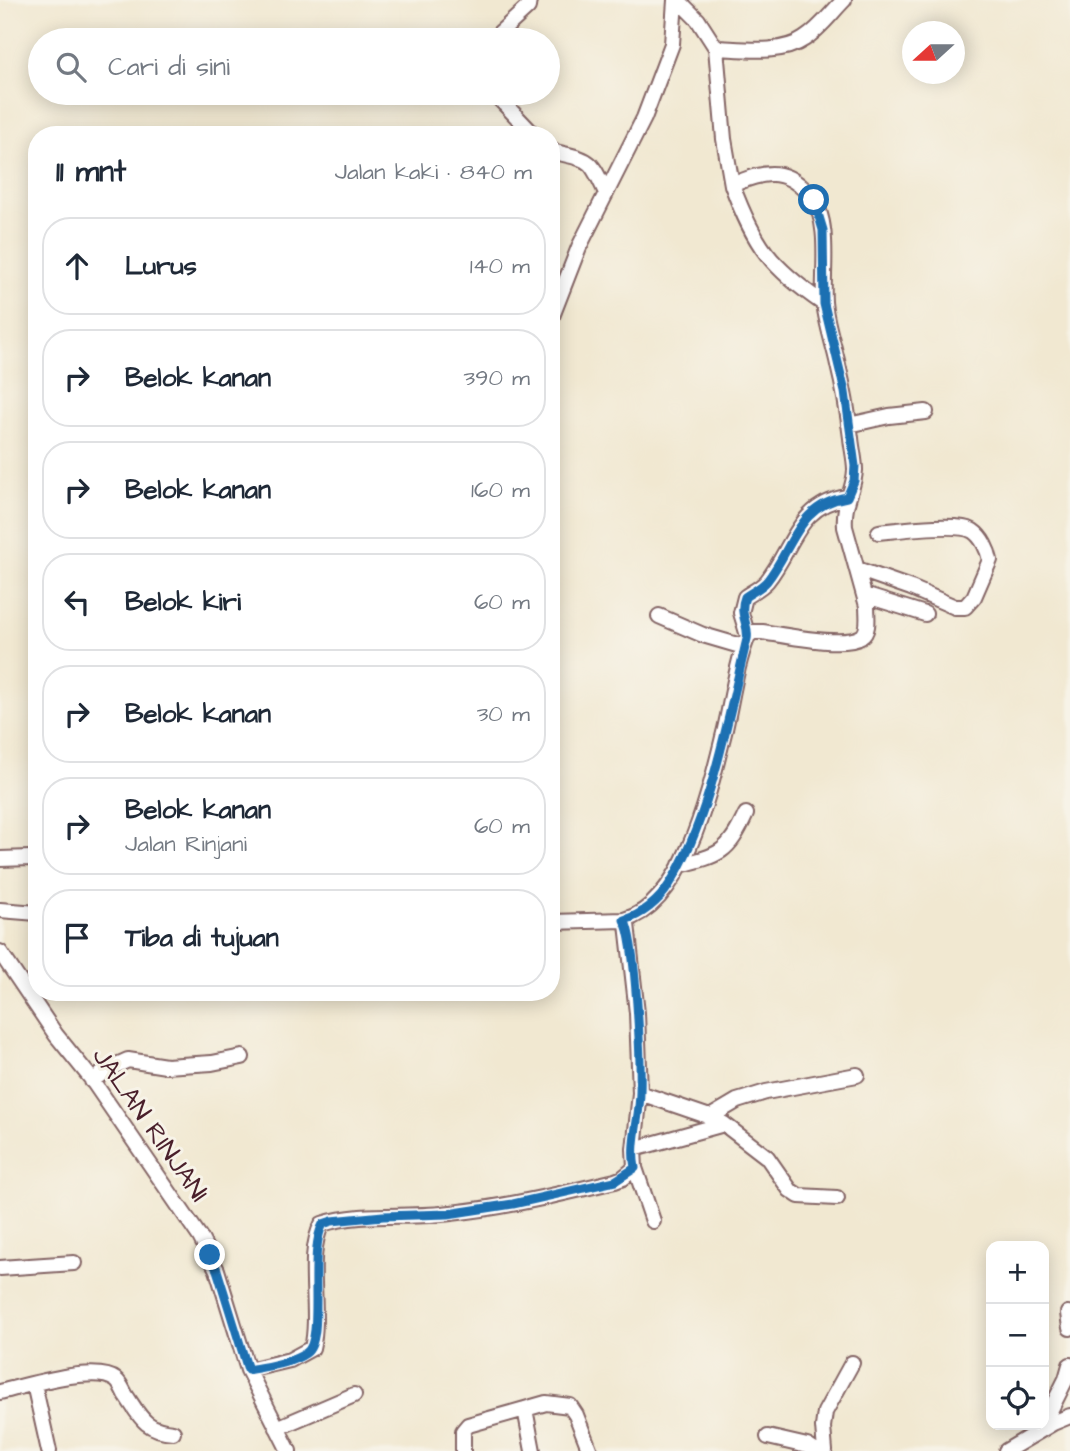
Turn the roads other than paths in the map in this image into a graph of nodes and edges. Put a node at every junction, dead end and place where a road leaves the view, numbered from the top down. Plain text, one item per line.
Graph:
1 (528, 0) edge
2 (677, 0) edge
3 (844, 0) edge
4 (505, 28) edge
5 (716, 48) junction
6 (505, 105) edge
7 (525, 126) edge
8 (560, 153) edge
9 (732, 185) junction
10 (606, 194) junction
11 (560, 295) edge
12 (824, 304) junction
13 (926, 412) dead end
14 (849, 425) junction
15 (847, 497) junction
16 (879, 532) dead end
17 (857, 569) junction
18 (864, 595) junction
19 (925, 614) dead end
20 (659, 615) dead end
21 (746, 642) junction
22 (746, 814) dead end
23 (28, 858) edge
24 (0, 859) edge
25 (680, 865) junction
26 (0, 910) edge
27 (28, 912) edge
28 (624, 920) junction
29 (560, 922) edge
30 (0, 952) edge
31 (28, 994) edge
32 (33, 1001) edge
33 (242, 1057) dead end
34 (857, 1075) dead end
35 (92, 1081) junction
36 (640, 1093) junction
37 (710, 1117) junction
38 (724, 1124) junction
39 (634, 1149) junction
40 (635, 1168) junction
41 (837, 1199) dead end
42 (653, 1221) dead end
43 (74, 1263) dead end
44 (0, 1268) edge
45 (852, 1363) dead end
46 (1070, 1365) edge
47 (248, 1370) junction
48 (34, 1384) junction
49 (0, 1392) edge
50 (354, 1395) dead end
51 (525, 1409) junction
52 (1049, 1412) edge
53 (1070, 1416) edge
54 (1049, 1424) edge
55 (278, 1428) junction
56 (1036, 1430) edge
57 (173, 1432) dead end
58 (768, 1437) dead end
59 (49, 1451) edge
60 (289, 1451) edge
61 (463, 1451) edge
62 (533, 1451) edge
63 (590, 1451) edge
64 (815, 1451) edge
65 (825, 1451) edge
66 (1006, 1451) edge

1 - 4 street
2 - 5 street
2 - 10 street
3 - 5 street
5 - 9 street
6 - 7 street
8 - 10 street
9 - 12 street
9 - 12 street
10 - 11 street
12 - 14 street
13 - 14 street
14 - 15 street
15 - 17 street
15 - 21 street
16 - 17 street
17 - 18 street
18 - 19 street
18 - 21 street
20 - 21 street
21 - 25 street
22 - 25 street
23 - 24 street
25 - 28 street
26 - 27 street
28 - 29 street
28 - 36 street
30 - 31 street, JALAN RINJANI
32 - 35 street, JALAN RINJANI
33 - 35 street
34 - 37 street
35 - 47 street, JALAN RINJANI
36 - 37 street
36 - 39 street
37 - 38 street
38 - 39 street
38 - 41 street
39 - 40 street
40 - 42 street
40 - 47 street
43 - 44 street
45 - 65 street
46 - 52 street
47 - 55 street, JALAN RINJANI
48 - 49 street
48 - 57 street
48 - 59 street
50 - 55 street
51 - 61 street
51 - 62 street
51 - 63 street
53 - 54 street
55 - 60 street, JALAN RINJANI
56 - 66 street
58 - 64 street

